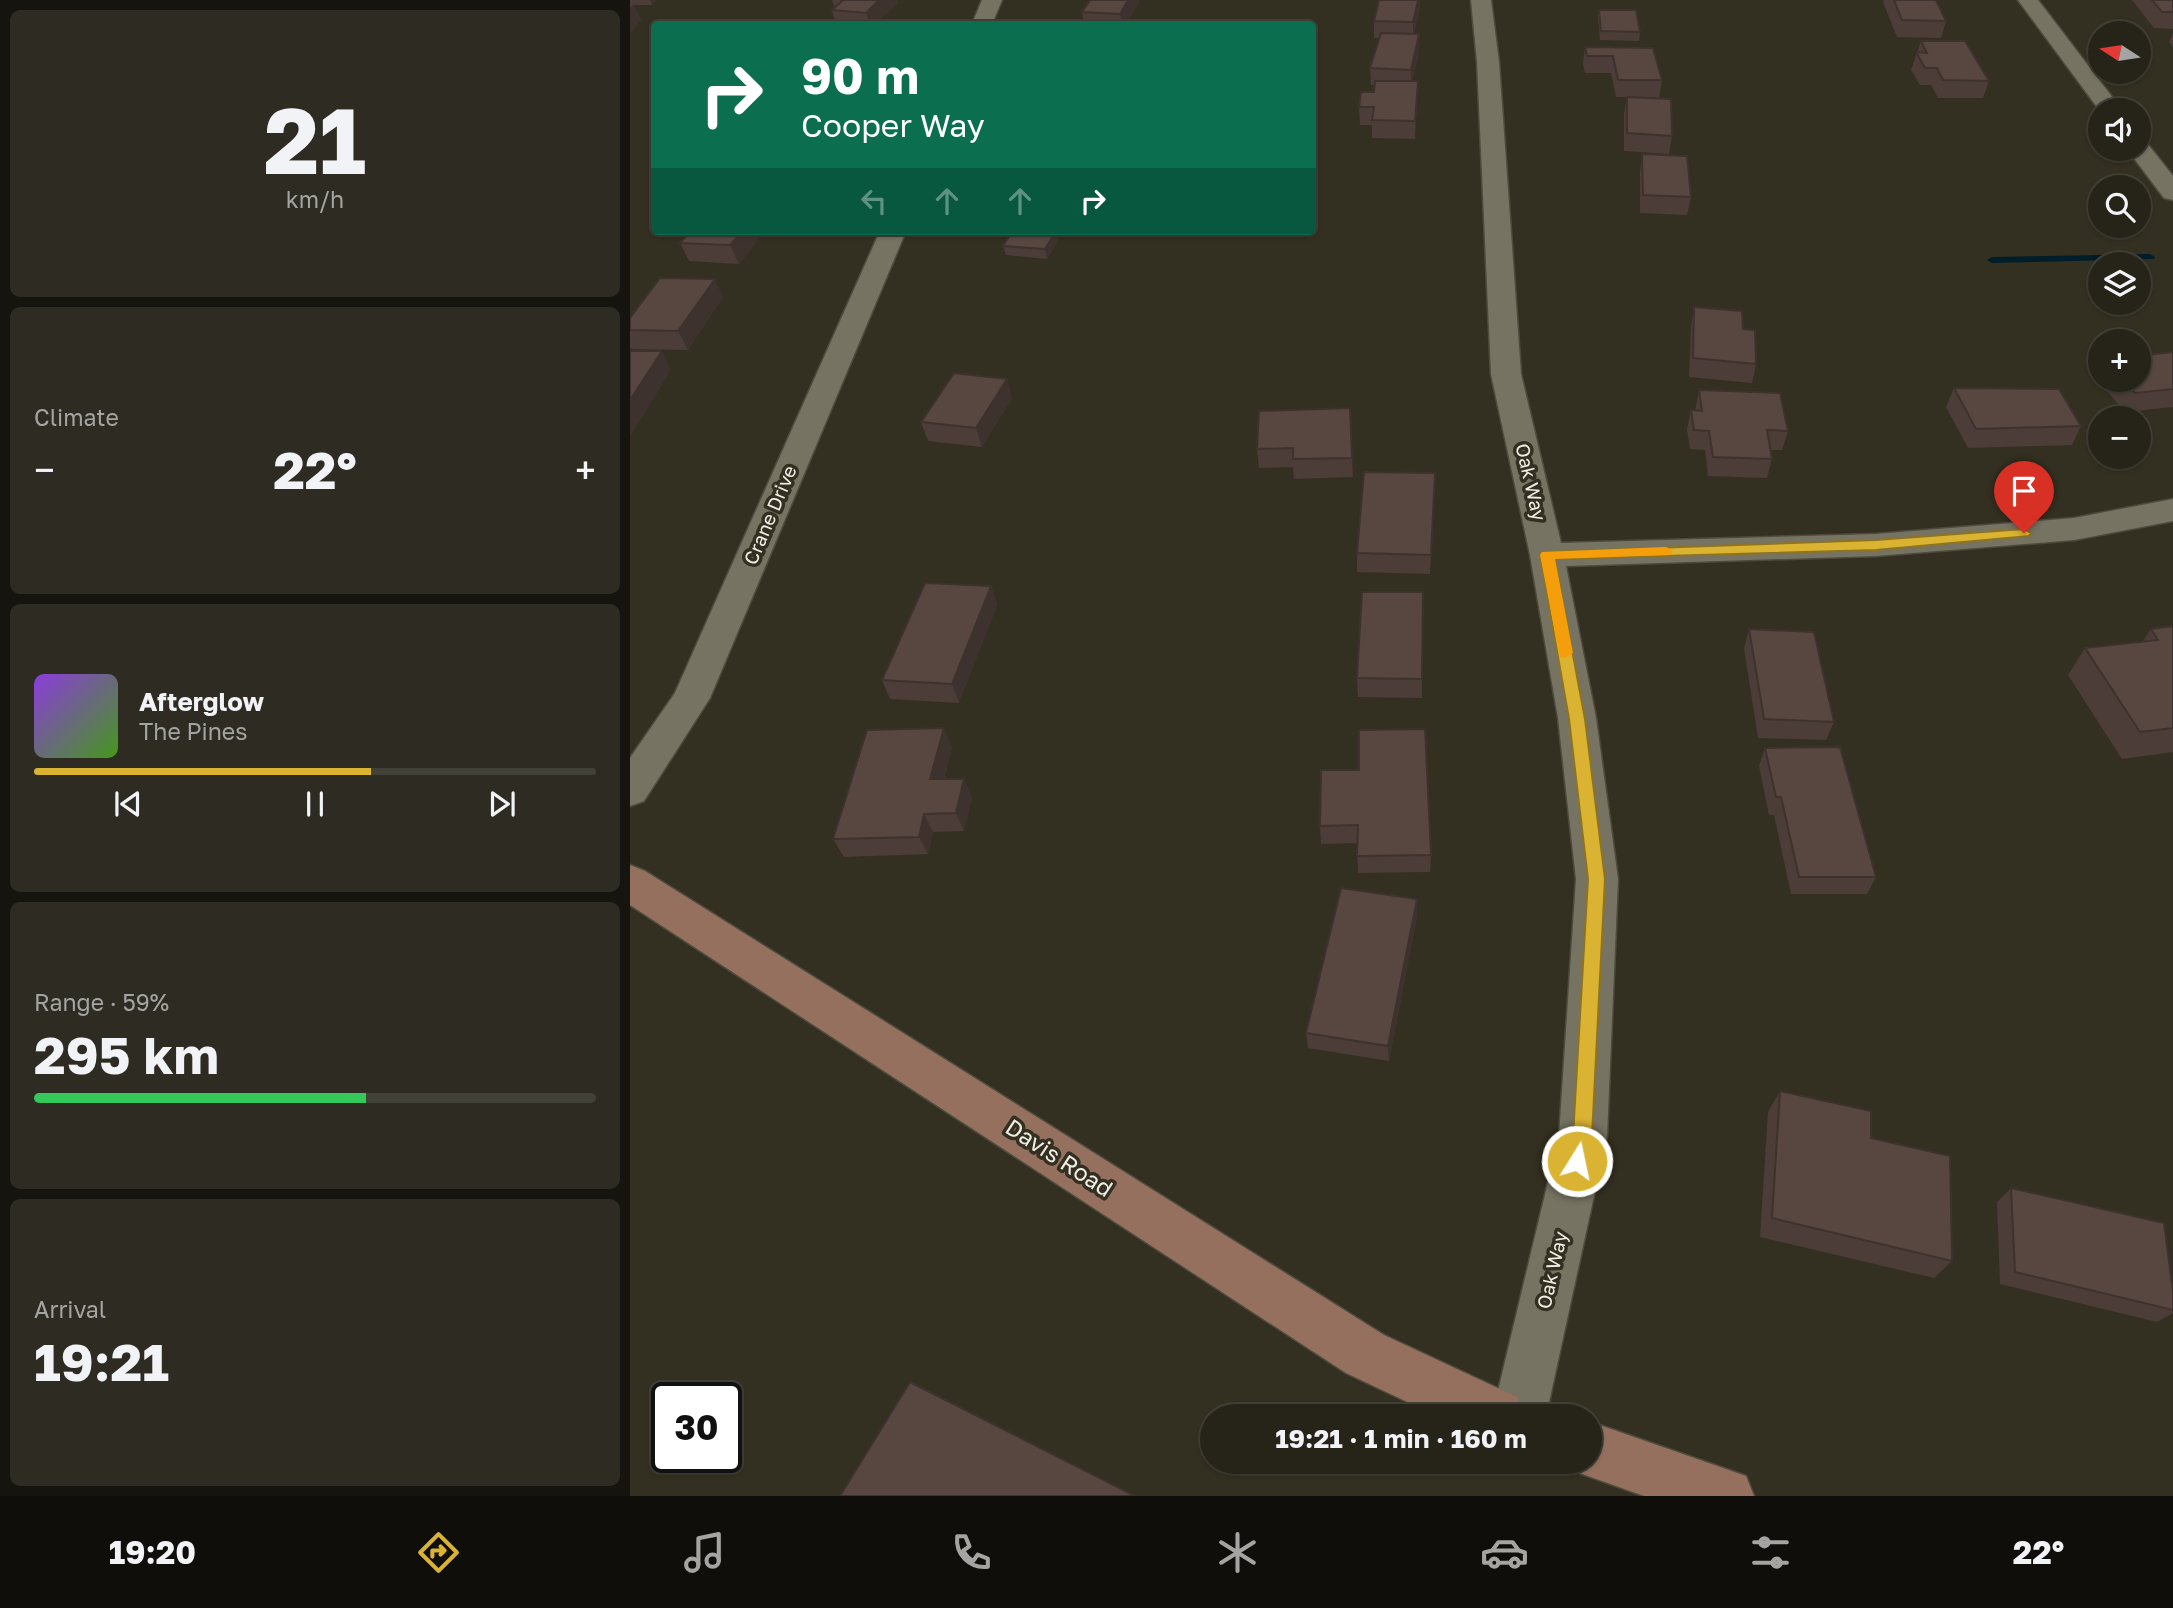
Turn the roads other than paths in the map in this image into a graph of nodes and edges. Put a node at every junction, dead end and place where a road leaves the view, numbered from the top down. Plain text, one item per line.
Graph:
1 (992, 0) edge
2 (1481, 0) edge
3 (2028, 0) edge
4 (983, 21) edge
5 (2102, 98) edge
6 (2149, 161) edge
7 (2173, 193) edge
8 (891, 235) edge
9 (2173, 510) edge
10 (1547, 555) junction
11 (630, 790) edge
12 (630, 883) edge
13 (1472, 1404) edge
14 (1522, 1404) edge
15 (1602, 1454) edge
16 (1726, 1496) edge

1 - 4 street
2 - 10 street, Oak Way
3 - 5 street
6 - 7 street
8 - 11 street, Crane Drive
9 - 10 street
10 - 14 street, Oak Way
12 - 13 street, Davis Road
15 - 16 street

